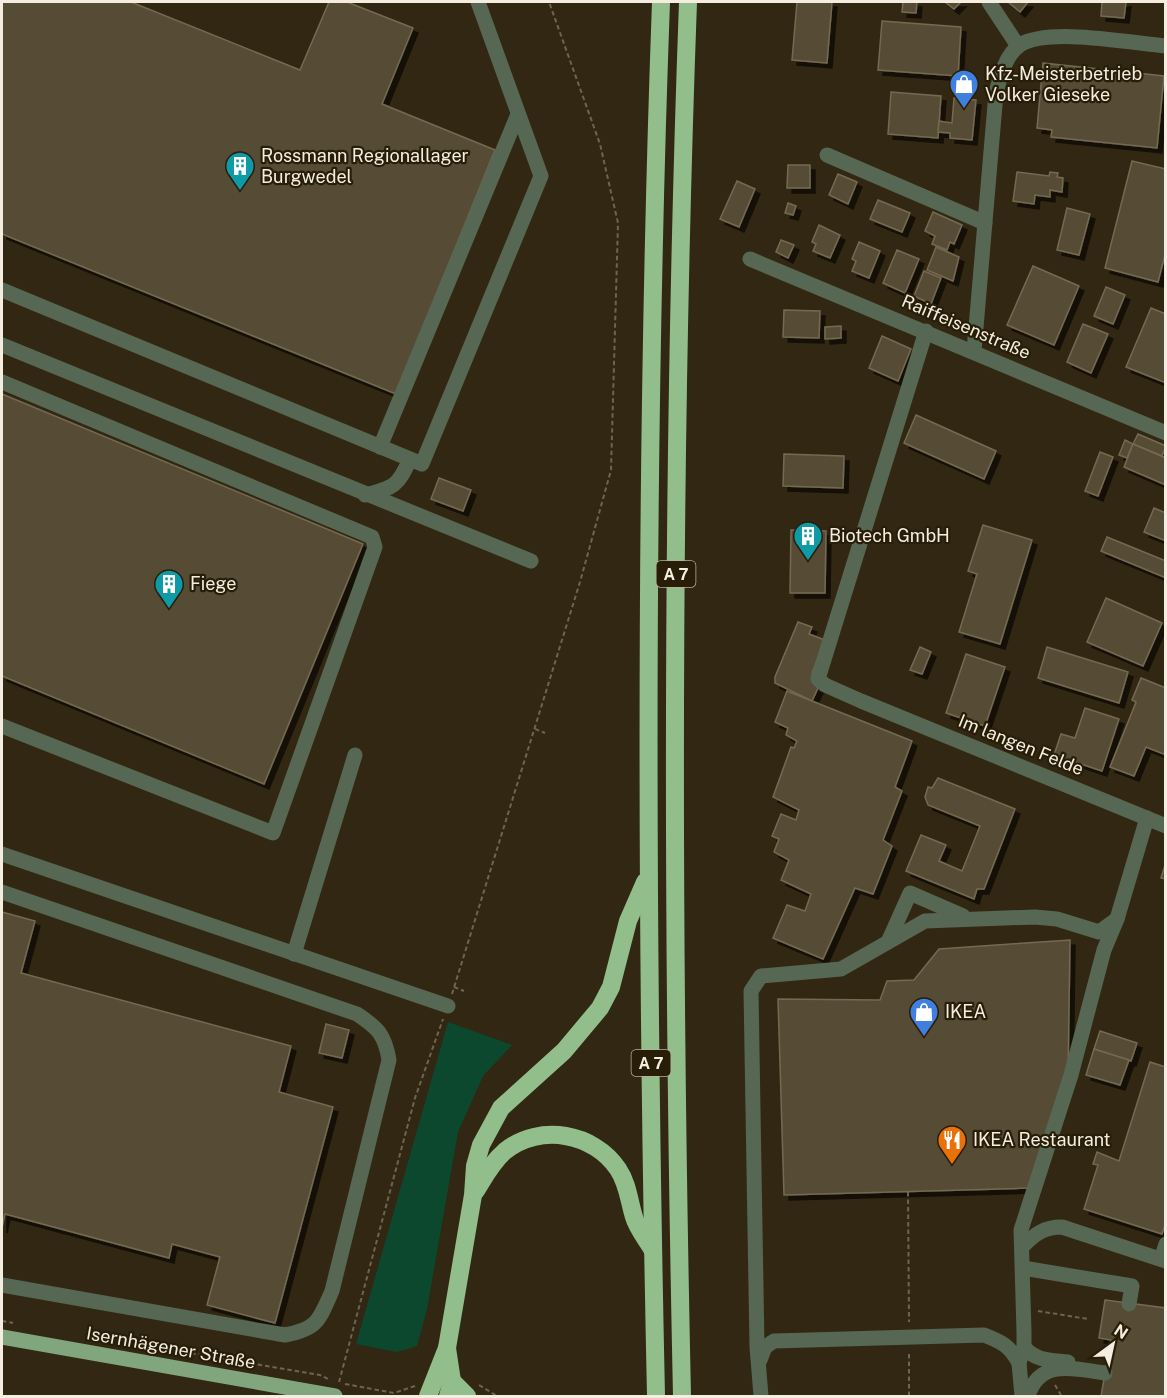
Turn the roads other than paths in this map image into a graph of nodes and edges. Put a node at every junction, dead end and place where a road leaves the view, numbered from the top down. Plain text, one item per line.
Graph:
1 (478, 2) edge
2 (661, 2) edge
3 (688, 2) edge
4 (989, 2) edge
5 (1018, 46) junction
6 (1166, 46) edge
7 (518, 114) junction
8 (827, 155) dead end
9 (985, 223) junction
10 (750, 259) dead end
11 (2, 290) edge
12 (926, 331) junction
13 (2, 345) edge
14 (974, 351) junction
15 (2, 382) edge
16 (1166, 433) edge
17 (380, 447) junction
18 (410, 459) junction
19 (365, 495) junction
20 (531, 561) dead end
21 (2, 726) edge
22 (355, 755) dead end
23 (1147, 818) junction
24 (1166, 826) edge
25 (2, 854) edge
26 (649, 875) junction
27 (2, 892) edge
28 (966, 918) junction
29 (1117, 919) junction
30 (1080, 926) junction
31 (888, 942) junction
32 (1104, 950) junction
33 (294, 954) junction
34 (448, 1006) road end
35 (473, 1195) junction
36 (1023, 1246) junction
37 (653, 1251) junction
38 (1164, 1255) edge
39 (1023, 1268) junction
40 (2, 1285) edge
41 (1129, 1304) dead end
42 (2, 1337) edge
43 (1024, 1347) junction
44 (447, 1348) junction
45 (760, 1360) junction
46 (1019, 1363) junction
47 (430, 1389) edge
48 (450, 1389) edge
49 (337, 1390) edge
50 (467, 1396) edge
51 (656, 1396) edge
52 (682, 1396) edge
53 (761, 1396) edge
54 (1022, 1396) edge
55 (1028, 1396) edge

1 - 7 street
2 - 26 highway, A 7
3 - 52 highway, A 7
4 - 5 street
5 - 6 street
5 - 9 street
7 - 17 street
7 - 18 street
8 - 9 street
9 - 14 street
10 - 12 street, Raiffeisenstraße
11 - 17 street
12 - 14 street, Raiffeisenstraße
12 - 23 street, Im langen Felde
13 - 19 street
14 - 16 street, Raiffeisenstraße
15 - 21 street
17 - 18 street
18 - 19 street
19 - 20 street
22 - 33 street
23 - 24 street, Im langen Felde
23 - 29 street
25 - 33 street
26 - 35 highway
26 - 37 highway, A 7
27 - 40 street
28 - 30 street
28 - 31 street
28 - 31 street
29 - 30 street
29 - 32 street
30 - 32 street
31 - 45 street
32 - 36 street
33 - 34 street
35 - 37 highway
35 - 44 highway
36 - 38 street
36 - 39 street
37 - 51 highway, A 7
39 - 41 street
39 - 43 street
42 - 49 main road, Isernhägener Straße
43 - 46 street
43 - 55 street
44 - 47 highway
44 - 48 highway
45 - 46 street
45 - 53 street
46 - 54 street
48 - 50 highway

